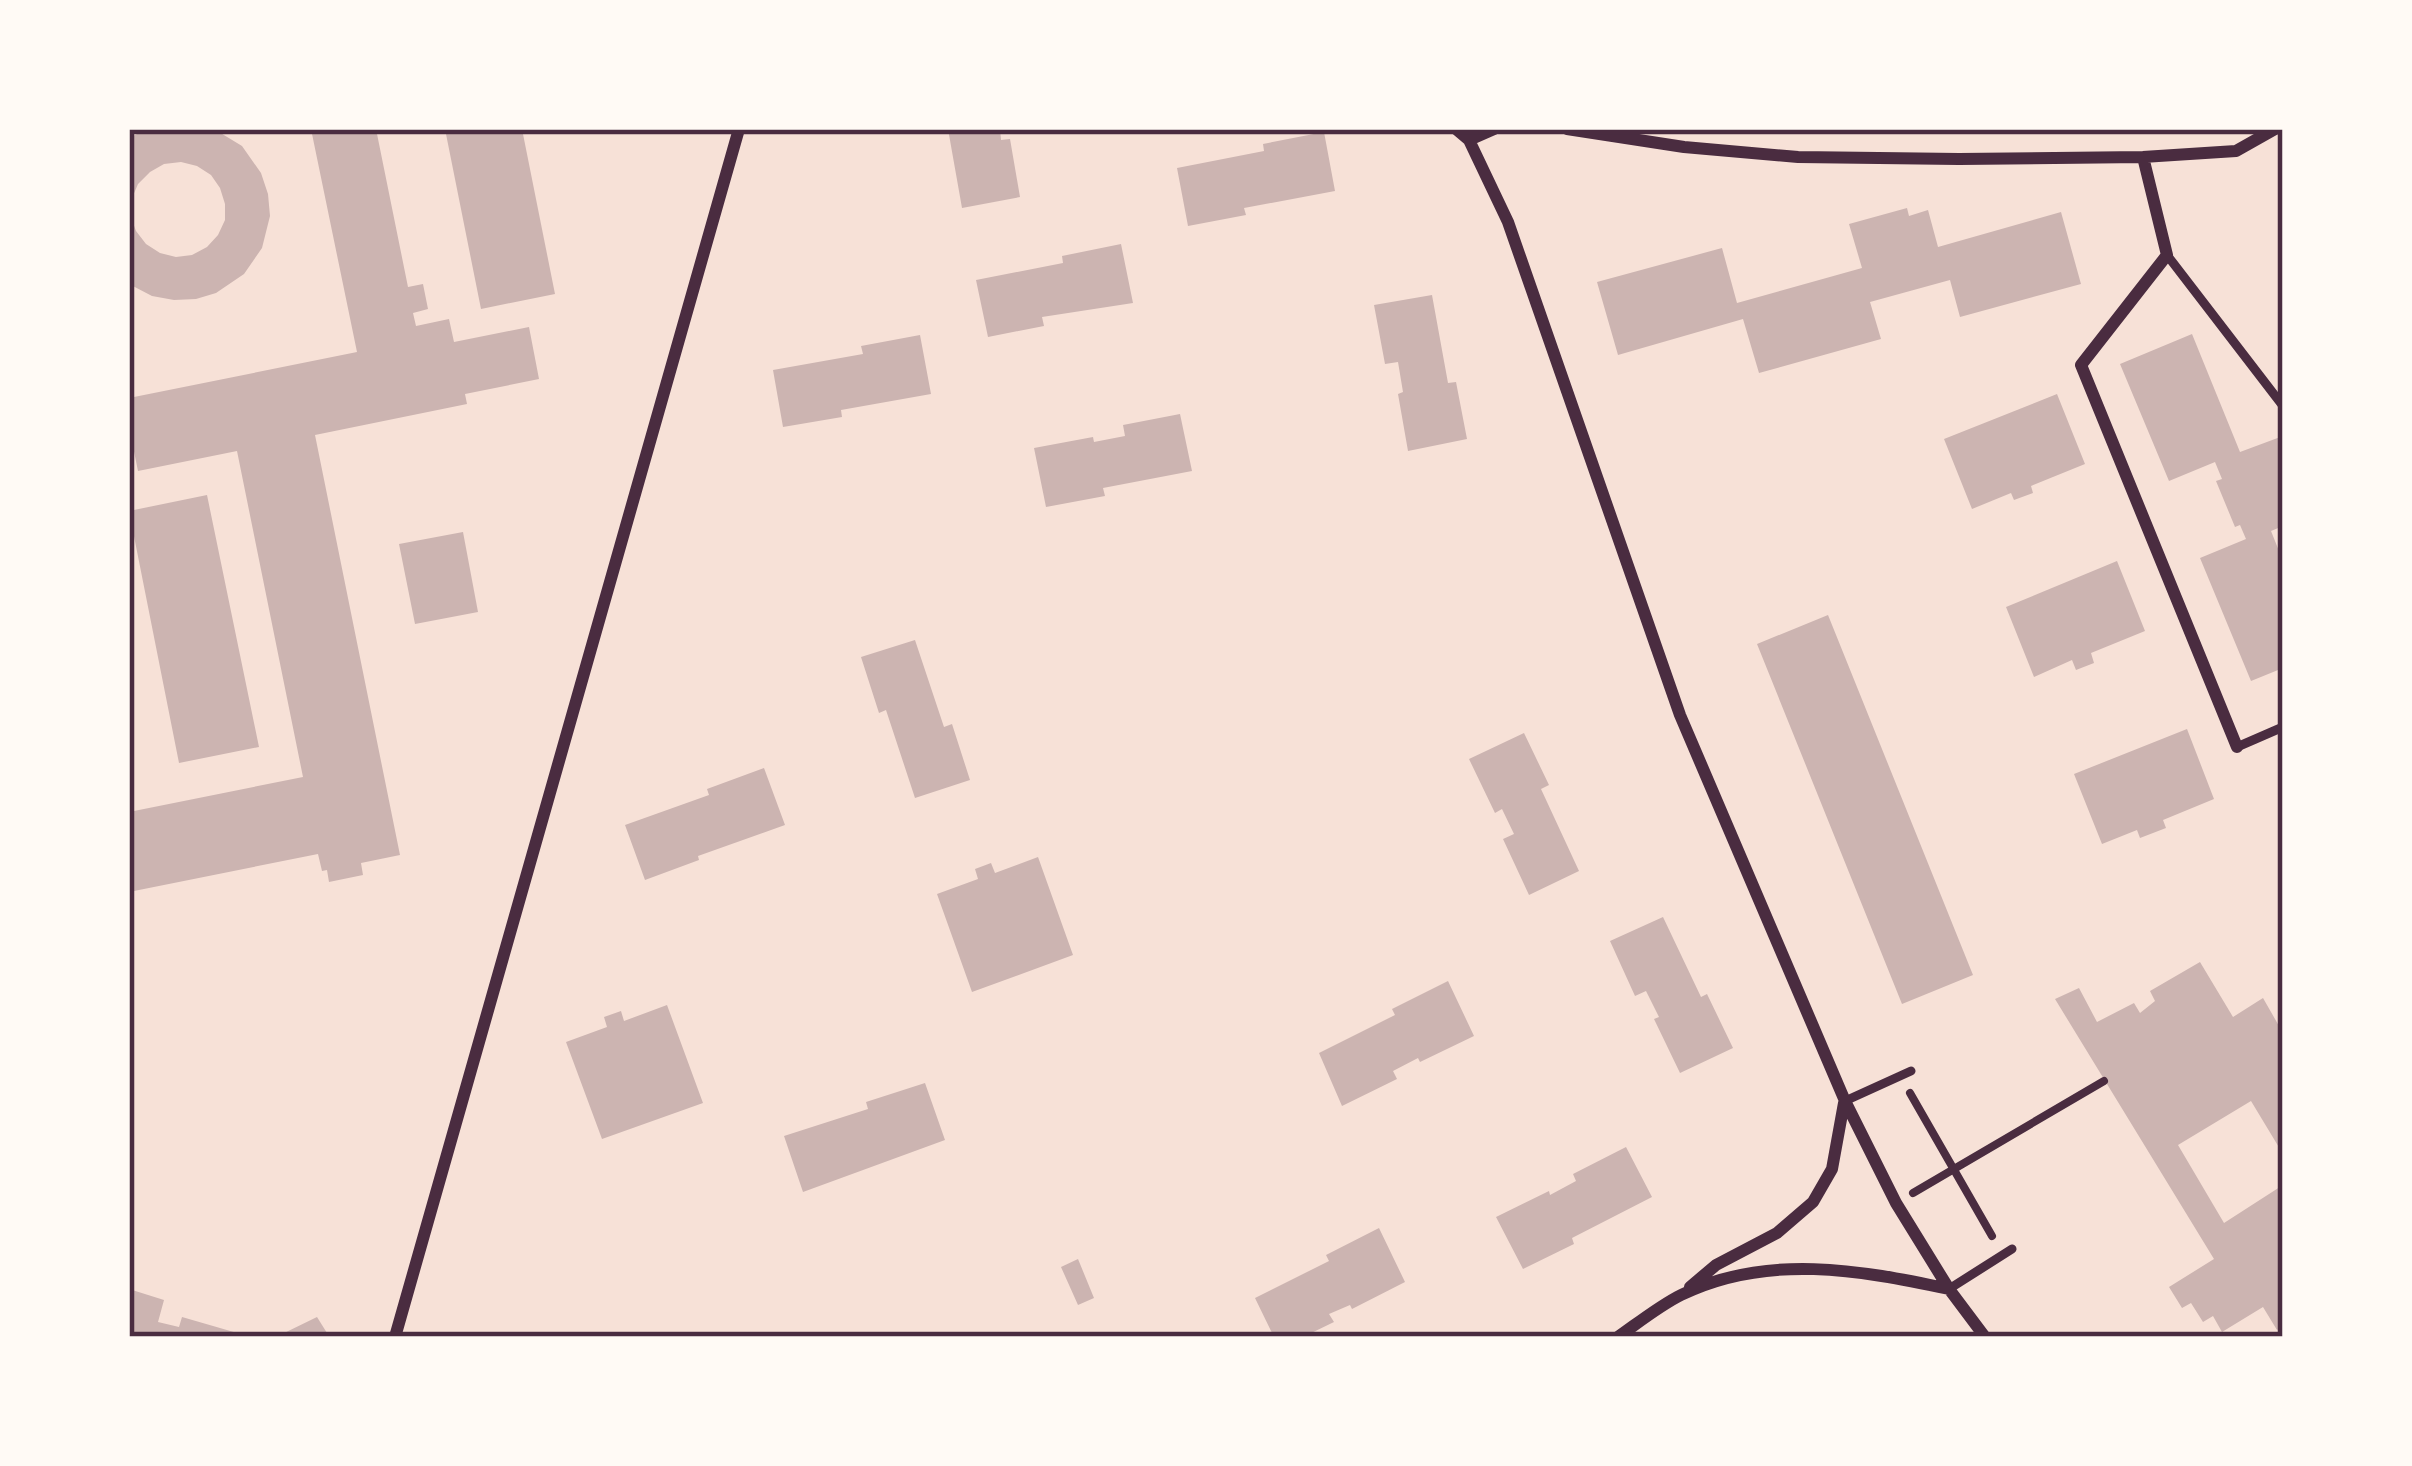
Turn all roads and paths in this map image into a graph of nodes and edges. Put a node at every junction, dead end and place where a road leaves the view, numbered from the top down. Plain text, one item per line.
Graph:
1 (739, 129) edge
2 (1456, 129) edge
3 (1494, 129) edge
4 (1567, 129) edge
5 (2275, 129) edge
6 (1469, 140) junction
7 (2143, 157) junction
8 (2167, 255) junction
9 (2283, 406) edge
10 (2283, 727) edge
11 (2236, 747) joint
12 (1906, 1073) joint
13 (2104, 1081) dead end
14 (1845, 1101) junction
15 (1952, 1170) junction
16 (1895, 1203) junction
17 (2007, 1252) joint
18 (1949, 1289) junction
19 (1680, 1295) junction
20 (1620, 1336) edge
21 (395, 1337) edge
22 (1985, 1337) edge

1 - 21 street
2 - 6 street
3 - 6 street
4 - 7 street
5 - 7 street
6 - 14 street
7 - 8 street
8 - 9 lane
8 - 11 street
10 - 11 lane
12 - 14 lane
12 - 15 path
13 - 15 path
14 - 16 street
14 - 19 street
15 - 16 path
15 - 17 path
16 - 18 street
17 - 18 lane
18 - 19 street
18 - 22 street
19 - 20 street

